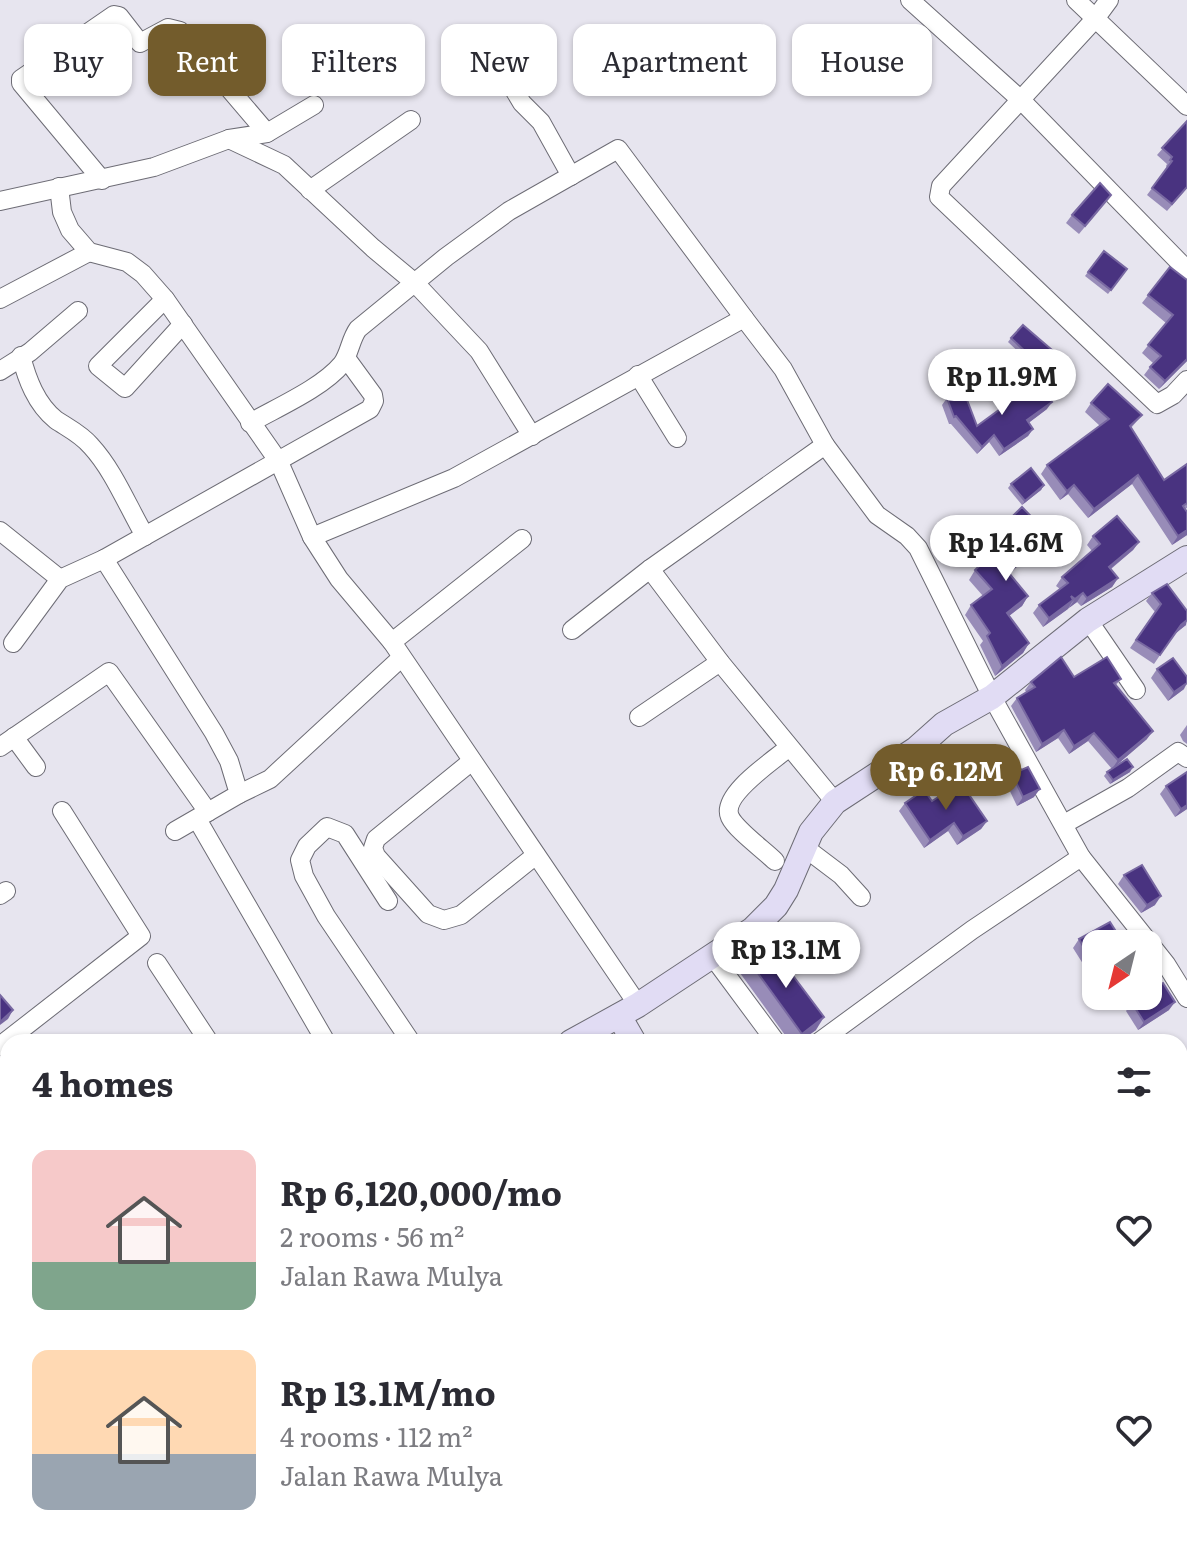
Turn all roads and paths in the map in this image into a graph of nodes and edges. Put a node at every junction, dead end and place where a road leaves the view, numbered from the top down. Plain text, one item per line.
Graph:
1 (910, 0) edge
2 (1076, 0) edge
3 (1109, 0) edge
4 (1095, 19) junction
5 (518, 96) edge
6 (1021, 100) junction
7 (314, 105) dead end
8 (1187, 106) edge
9 (411, 120) dead end
10 (267, 133) junction
11 (229, 139) junction
12 (571, 176) junction
13 (102, 180) junction
14 (59, 187) junction
15 (310, 190) junction
16 (0, 201) edge
17 (89, 252) junction
18 (1187, 270) edge
19 (415, 283) junction
20 (0, 299) edge
21 (165, 299) junction
22 (78, 311) dead end
23 (744, 318) junction
24 (183, 324) junction
25 (21, 356) junction
26 (346, 358) junction
27 (0, 371) edge
28 (638, 375) junction
29 (1187, 380) edge
30 (250, 423) junction
31 (532, 436) junction
32 (677, 438) dead end
33 (825, 445) junction
34 (279, 462) junction
35 (0, 531) edge
36 (145, 536) junction
37 (312, 537) junction
38 (522, 539) dead end
39 (1187, 558) edge
40 (104, 559) junction
41 (650, 569) junction
42 (60, 579) junction
43 (1088, 620) junction
44 (572, 630) dead end
45 (13, 643) dead end
46 (396, 650) junction
47 (720, 662) junction
48 (1136, 690) dead end
49 (992, 697) junction
50 (639, 717) dead end
51 (7, 742) edge
52 (788, 748) junction
53 (1187, 758) edge
54 (472, 761) junction
55 (36, 767) dead end
56 (239, 794) junction
57 (835, 802) junction
58 (62, 811) dead end
59 (203, 816) junction
60 (1064, 824) junction
61 (175, 831) dead end
62 (804, 847) junction
63 (536, 855) junction
64 (1081, 857) junction
65 (775, 861) dead end
66 (861, 897) dead end
67 (388, 901) dead end
68 (713, 957) junction
69 (157, 963) dead end
70 (1187, 998) edge
71 (628, 1011) junction
72 (15, 1034) edge
73 (204, 1034) edge
74 (322, 1034) edge
75 (406, 1034) edge
76 (586, 1034) edge
77 (632, 1034) edge
78 (770, 1034) edge
79 (830, 1034) edge

1 - 6 street
2 - 4 street
3 - 4 street
4 - 6 street
4 - 8 street
5 - 12 street
6 - 18 street
6 - 29 street
7 - 10 street
9 - 15 street
10 - 11 street
10 - 13 street
11 - 13 street
11 - 15 street
12 - 19 street
12 - 23 street
13 - 14 street
14 - 16 street
14 - 17 street
15 - 19 street
17 - 20 street
17 - 21 street
19 - 26 street
19 - 31 street
21 - 24 street
21 - 24 street
22 - 25 street
23 - 28 street
23 - 33 street
24 - 30 street
25 - 27 street
25 - 36 street
26 - 30 street
26 - 34 street
28 - 31 street
28 - 32 street
30 - 34 street
31 - 37 street
33 - 41 street
33 - 49 street
34 - 36 street
34 - 37 street
35 - 42 street
36 - 40 street
37 - 46 street
38 - 46 street
39 - 43 main road
40 - 42 street
40 - 56 street
41 - 44 street
41 - 47 street
42 - 45 street
43 - 48 street
43 - 49 main road
46 - 54 street
46 - 56 street
47 - 50 street
47 - 52 street
49 - 57 main road
49 - 60 street
51 - 55 street
51 - 59 street
52 - 57 street
52 - 65 street
53 - 60 street
54 - 63 street
54 - 63 street
56 - 59 street
57 - 62 main road
58 - 72 street
59 - 61 street
59 - 74 street
60 - 64 street
62 - 66 street
62 - 68 main road
63 - 71 street
64 - 70 street
64 - 79 street
67 - 75 street
68 - 71 main road
68 - 78 street
69 - 73 street
71 - 76 main road
71 - 77 main road

